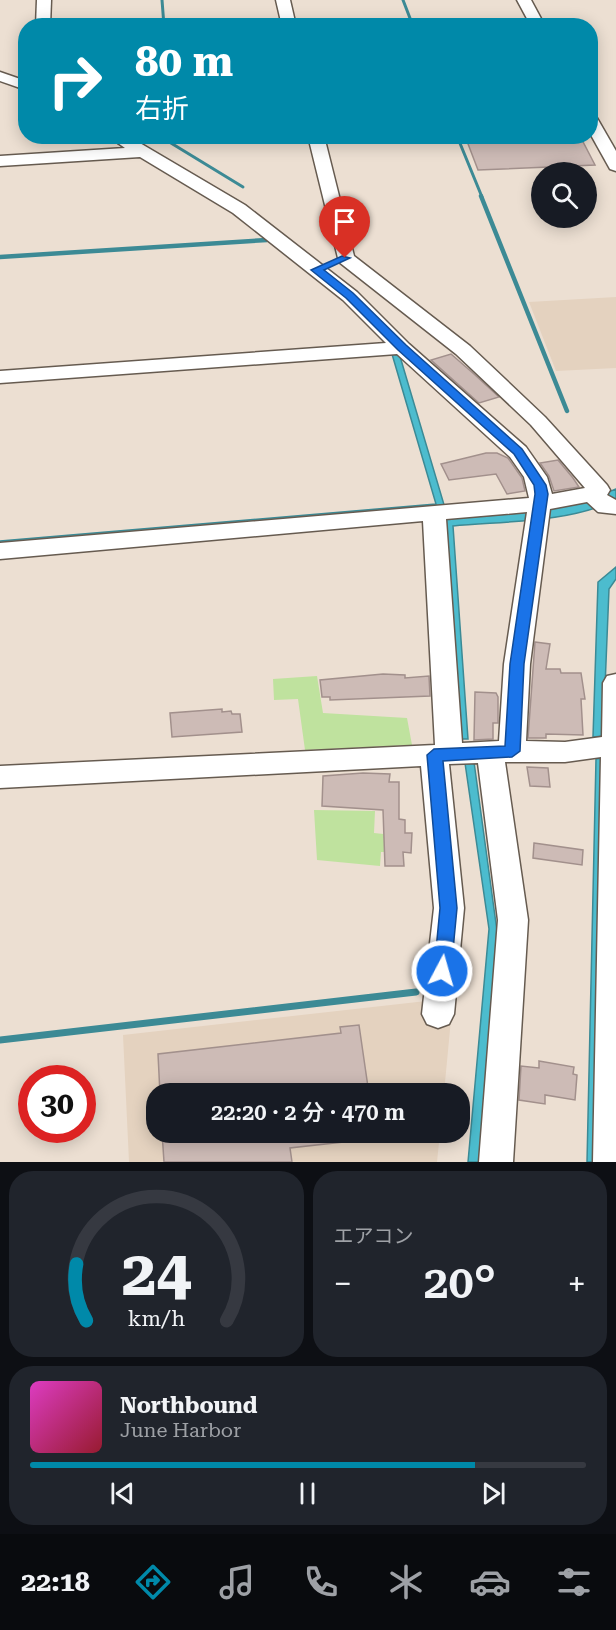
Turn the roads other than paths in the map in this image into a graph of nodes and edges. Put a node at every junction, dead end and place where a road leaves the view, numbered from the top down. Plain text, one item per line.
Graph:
1 (44, 0) edge
2 (283, 0) edge
3 (524, 0) edge
4 (43, 18) edge
5 (287, 18) edge
6 (534, 18) edge
7 (598, 134) edge
8 (130, 144) edge
9 (318, 144) edge
10 (143, 152) junction
11 (0, 161) edge
12 (616, 166) edge
13 (345, 258) junction
14 (316, 270) junction
15 (402, 348) junction
16 (0, 377) edge
17 (602, 501) edge
18 (538, 511) junction
19 (434, 513) junction
20 (0, 550) edge
21 (616, 683) edge
22 (615, 745) edge
23 (501, 752) junction
24 (442, 755) junction
25 (0, 777) edge
26 (438, 1014) dead end
27 (495, 1162) edge
28 (610, 1162) edge

1 - 4 street
2 - 5 street
3 - 6 street
7 - 12 street
8 - 10 street
9 - 13 street
10 - 11 street
10 - 14 street
13 - 14 street
13 - 17 street
14 - 15 street
15 - 16 street
15 - 18 street
17 - 18 street
18 - 19 street
18 - 23 street
19 - 20 street
19 - 24 street
21 - 22 street
22 - 23 street
22 - 28 street
23 - 24 street
23 - 27 street
24 - 25 street
24 - 26 street

